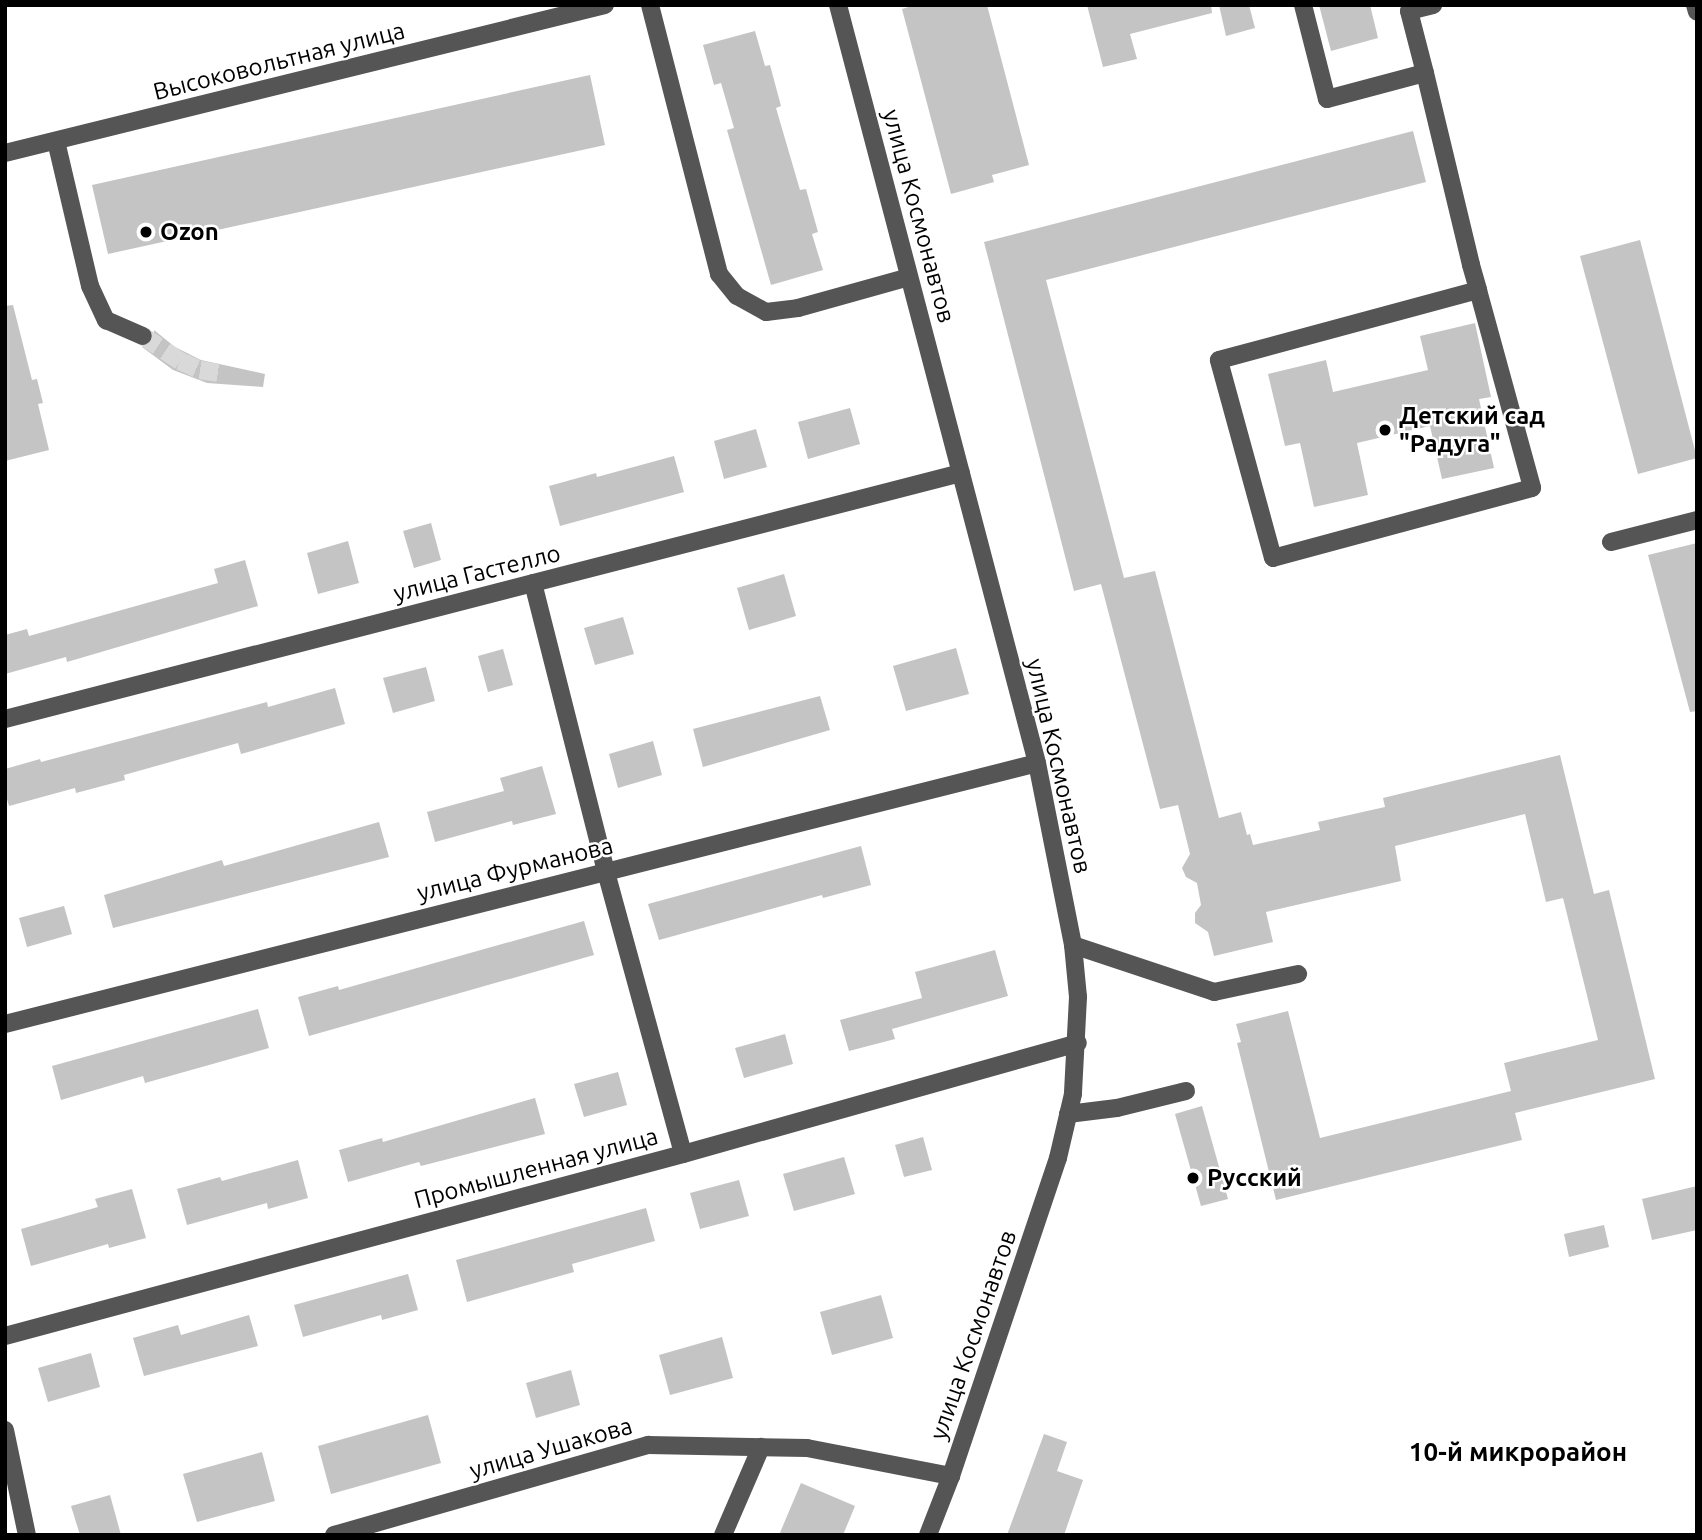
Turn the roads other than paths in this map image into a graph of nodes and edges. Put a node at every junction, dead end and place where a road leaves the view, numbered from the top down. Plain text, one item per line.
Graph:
1 (606, 5) edge
2 (650, 5) edge
3 (838, 5) edge
4 (1303, 5) edge
5 (1433, 5) edge
6 (1695, 5) edge
7 (1697, 12) edge
8 (1425, 73) junction
9 (55, 141) junction
10 (5, 153) edge
11 (909, 277) junction
12 (1478, 290) junction
13 (143, 336) tunnel mouth
14 (961, 473) junction
15 (1697, 520) edge
16 (1611, 542) dead end
17 (533, 583) junction
18 (5, 719) edge
19 (1037, 763) junction
20 (606, 872) junction
21 (1073, 945) junction
22 (1298, 974) dead end
23 (5, 1024) edge
24 (1078, 1043) junction
25 (1186, 1091) dead end
26 (1068, 1114) junction
27 (683, 1154) junction
28 (5, 1336) edge
29 (5, 1430) edge
30 (761, 1447) junction
31 (951, 1476) junction
32 (380, 1530) edge
33 (27, 1535) edge
34 (334, 1535) edge
35 (723, 1535) edge
36 (928, 1535) edge

1 - 9 street, Высоковольтная улица
2 - 11 street
3 - 11 street, улица Космонавтов
4 - 8 street
5 - 8 street
6 - 7 street
8 - 12 street
9 - 10 street, Высоковольтная улица
9 - 13 street
11 - 14 street, улица Космонавтов
12 - 12 street
14 - 17 street, улица Гастелло
14 - 19 street, улица Космонавтов
15 - 16 street
17 - 18 street, улица Гастелло
17 - 20 street
19 - 20 street, улица Фурманова
19 - 21 street, улица Космонавтов
20 - 23 street, улица Фурманова
20 - 27 street
21 - 22 street
21 - 24 street, улица Космонавтов
24 - 26 street, улица Космонавтов
24 - 27 street, Промышленная улица
25 - 26 street
26 - 31 street, улица Космонавтов
27 - 28 street, Промышленная улица
29 - 33 street
30 - 31 street, улица Ушакова
30 - 32 street, улица Ушакова
30 - 35 street
31 - 36 street, улица Космонавтов
32 - 34 street, улица Ушакова

